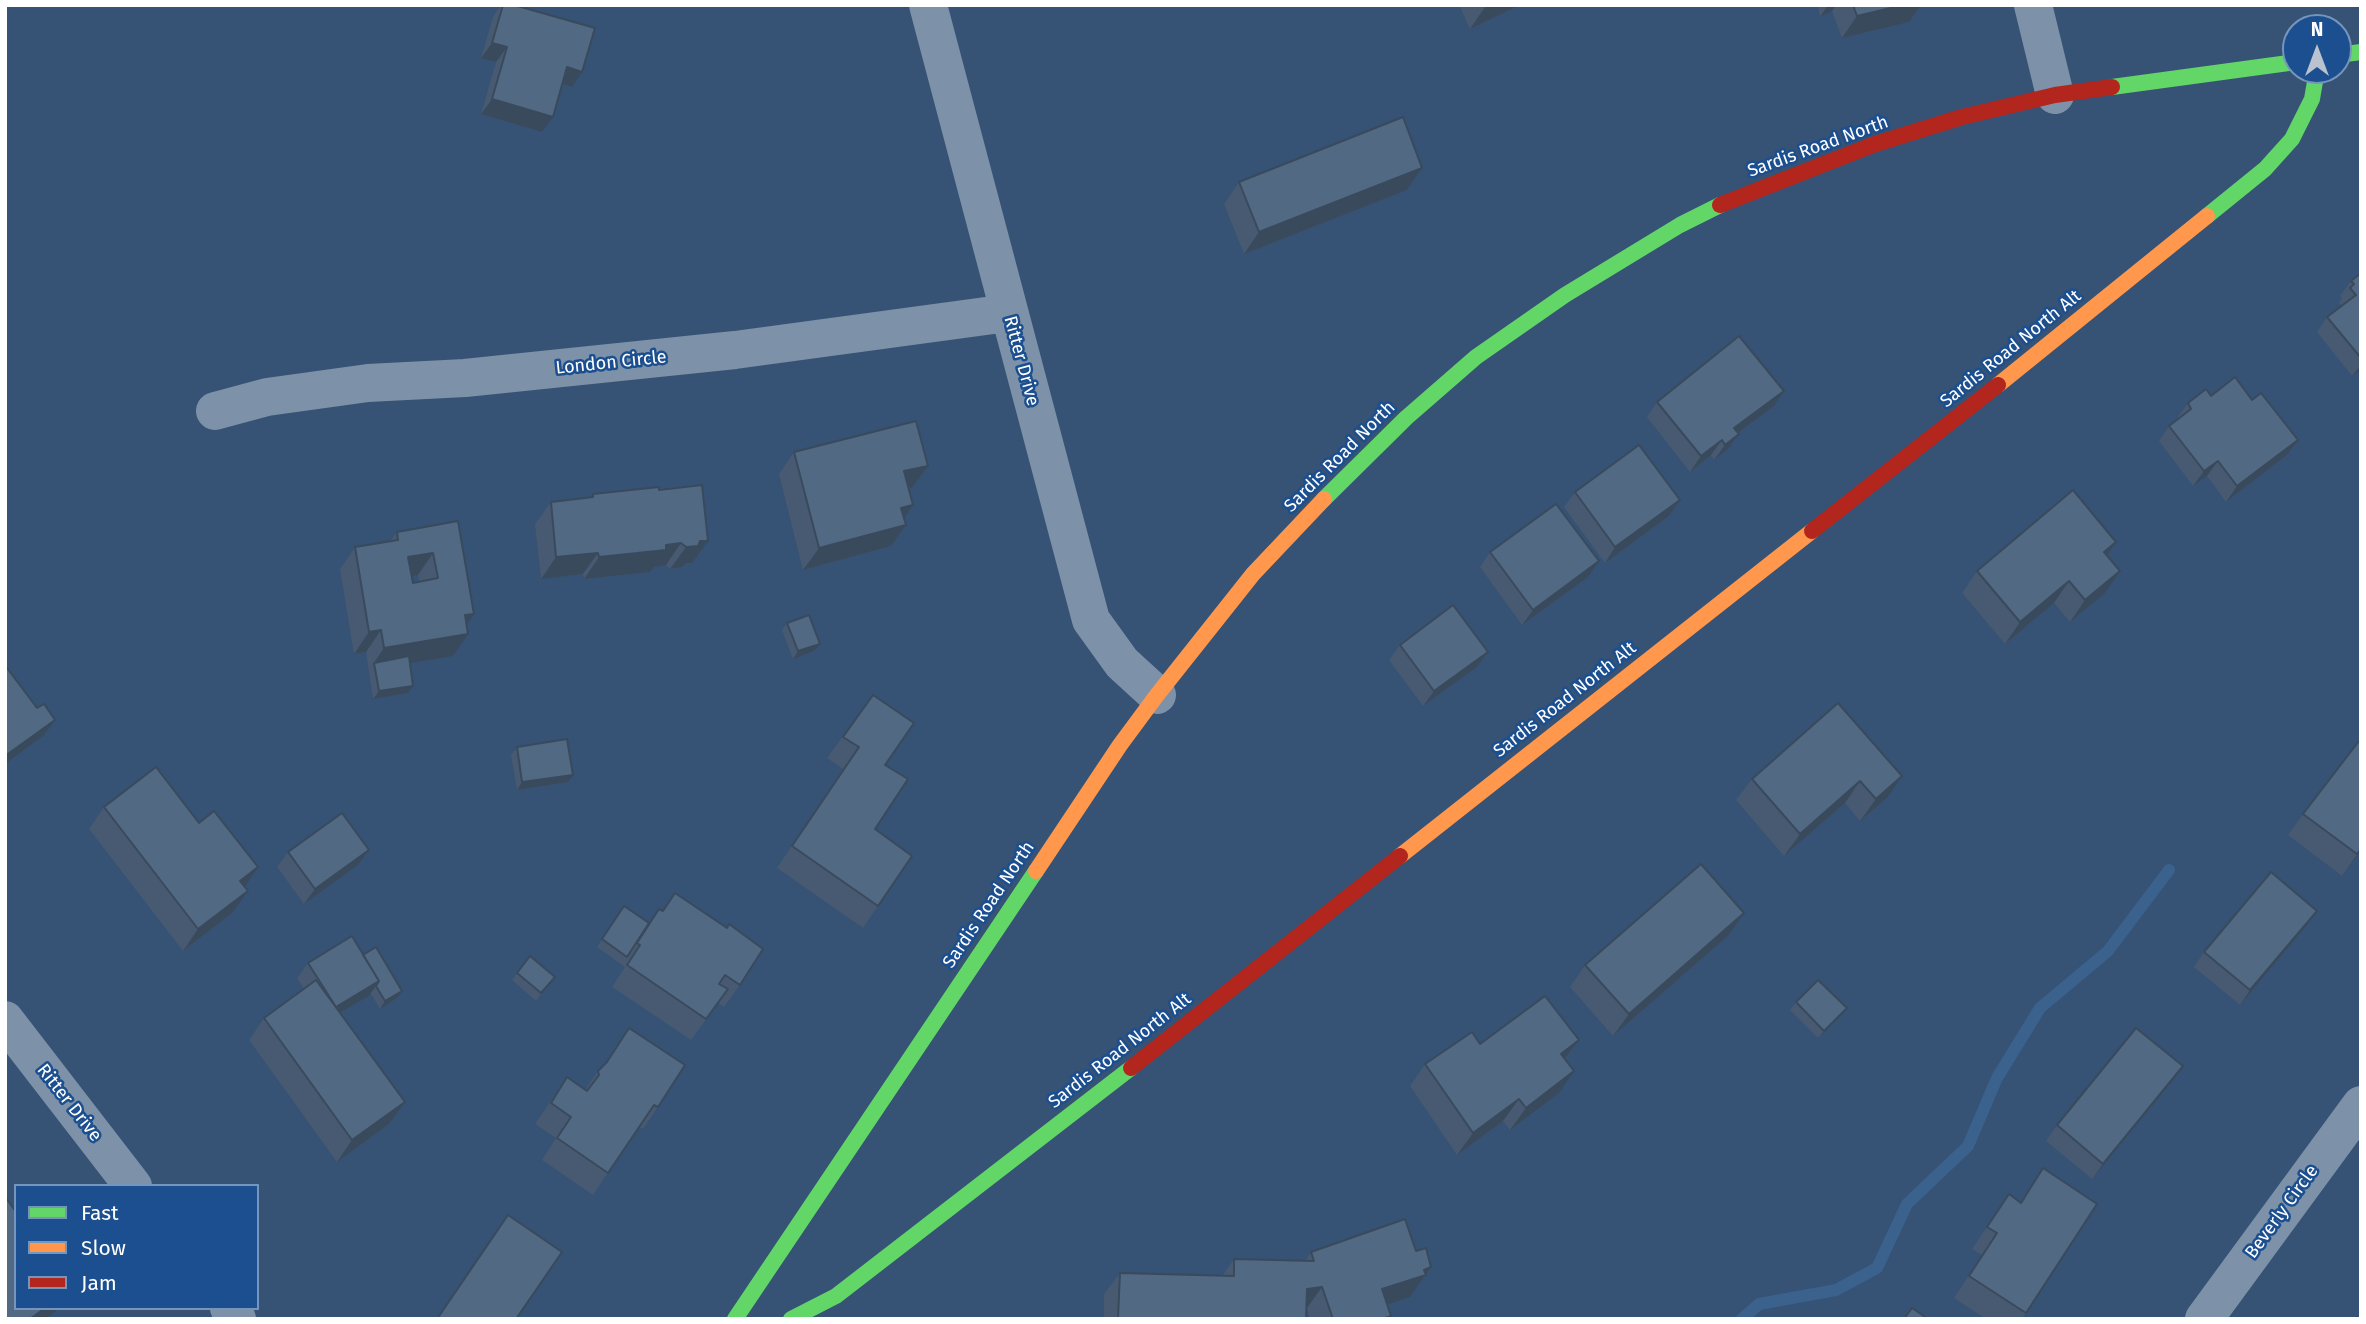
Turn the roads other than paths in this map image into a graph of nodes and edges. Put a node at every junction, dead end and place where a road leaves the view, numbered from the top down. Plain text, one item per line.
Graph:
1 (928, 5) edge
2 (2033, 5) edge
3 (2282, 64) edge
4 (2315, 84) edge
5 (2055, 95) junction
6 (1008, 313) junction
7 (215, 411) dead end
8 (1157, 695) junction
9 (5, 1020) edge
10 (2361, 1105) edge
11 (131, 1184) edge
12 (735, 1319) edge
13 (790, 1319) edge
14 (2204, 1319) edge

1 - 6 street, Ritter Drive
2 - 5 street
3 - 5 street, Sardis Road North
4 - 13 street, Sardis Road North Alt
5 - 8 street, Sardis Road North
6 - 7 street, London Circle
6 - 8 street, Ritter Drive
8 - 12 street, Sardis Road North
9 - 11 street, Ritter Drive
10 - 14 street, Beverly Circle

